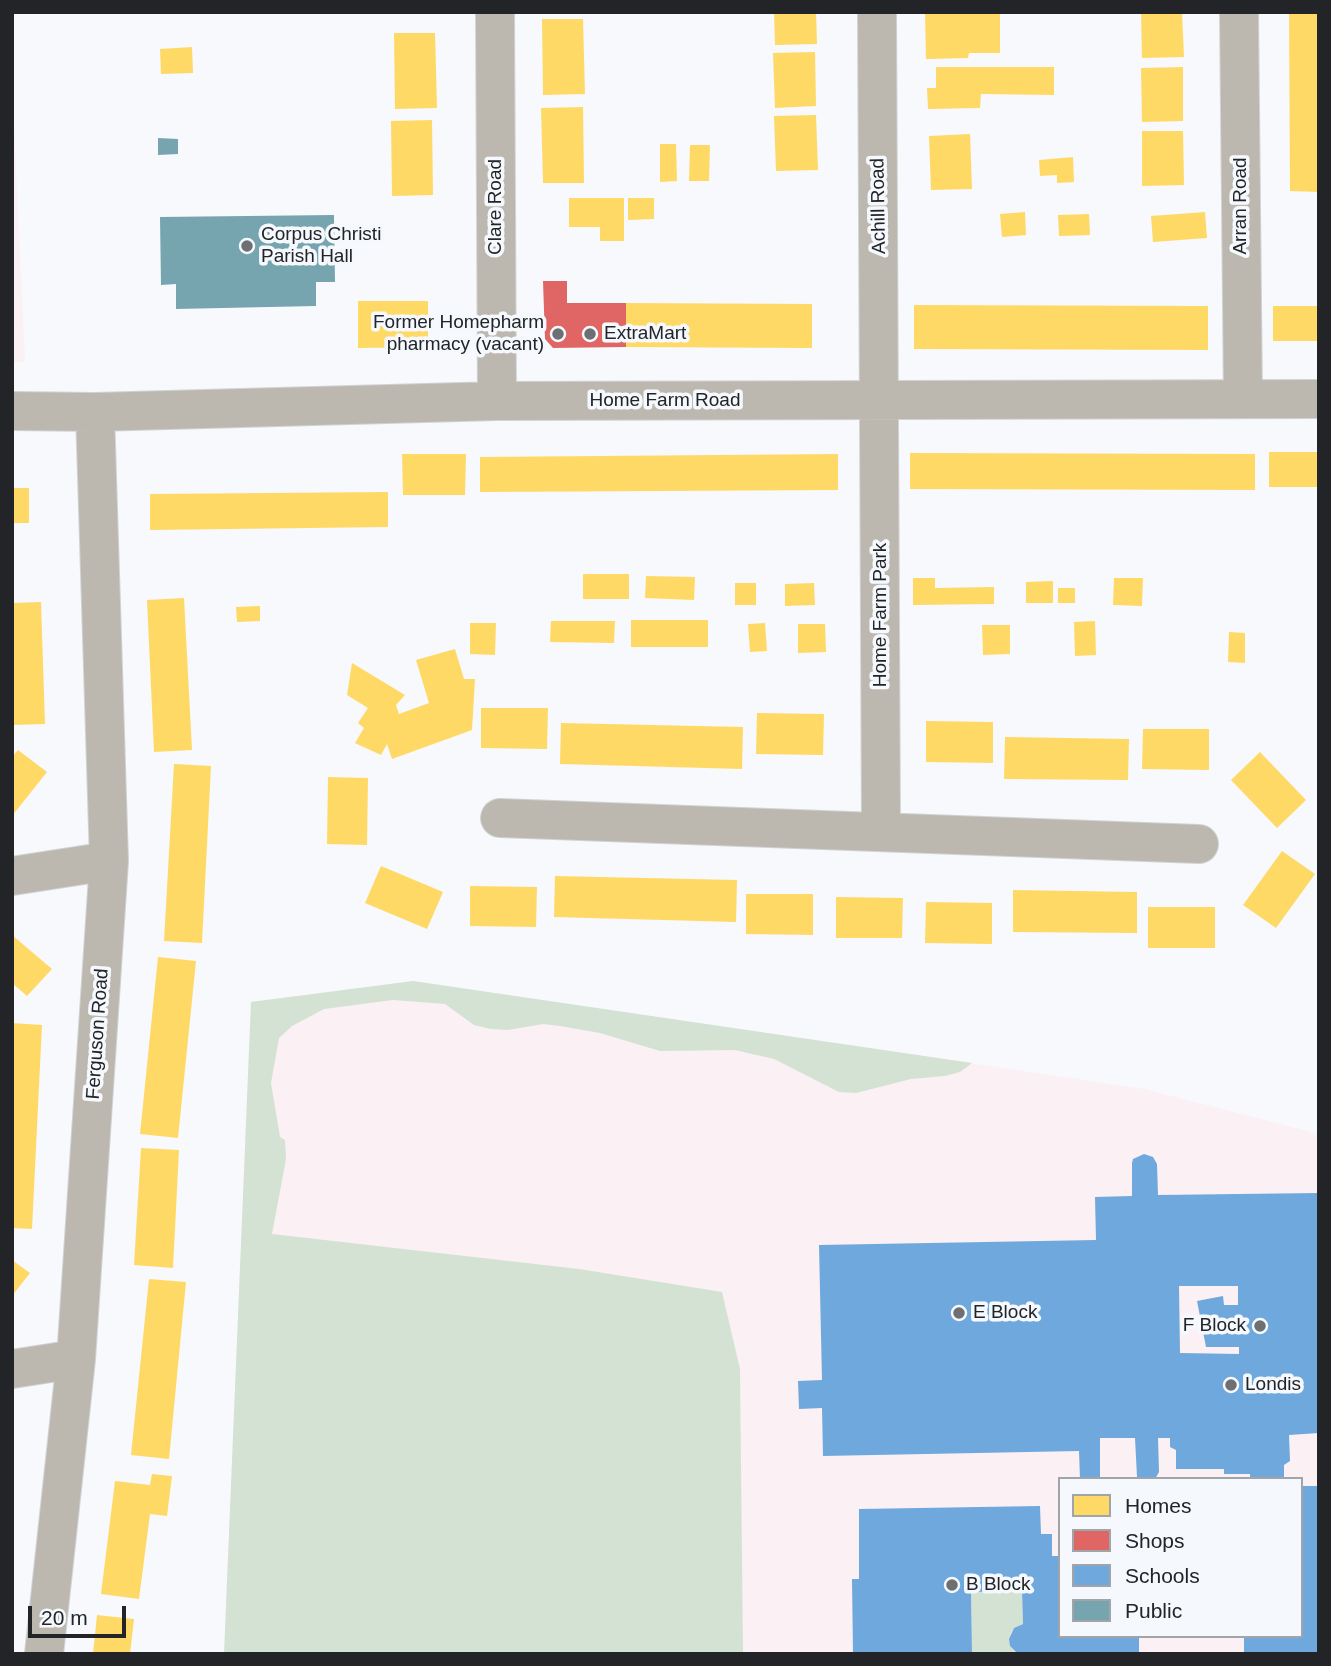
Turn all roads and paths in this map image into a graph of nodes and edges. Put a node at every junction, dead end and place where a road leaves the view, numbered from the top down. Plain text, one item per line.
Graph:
1 (495, 12) edge
2 (877, 12) edge
3 (1239, 12) edge
4 (1243, 399) junction
5 (1319, 399) edge
6 (880, 400) junction
7 (497, 401) junction
8 (12, 411) edge
9 (95, 412) junction
10 (500, 818) dead end
11 (881, 831) junction
12 (1199, 844) dead end
13 (109, 861) junction
14 (12, 876) edge
15 (76, 1359) junction
16 (12, 1369) edge
17 (44, 1654) edge

1 - 7 street, Clare Road
2 - 6 street, Achill Road
3 - 4 street, Arran Road
4 - 5 street, Home Farm Road
4 - 6 street, Home Farm Road
6 - 7 street, Home Farm Road
6 - 11 street, Home Farm Park
7 - 9 street, Home Farm Road
8 - 9 street, Home Farm Road
9 - 13 street, Ferguson Road
10 - 11 street
11 - 12 street
13 - 14 street
13 - 15 street, Ferguson Road
15 - 16 street
15 - 17 street, Ferguson Road

